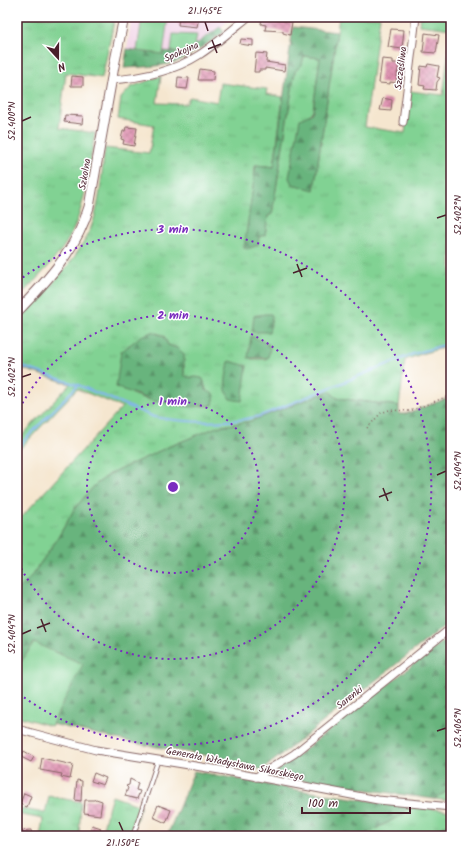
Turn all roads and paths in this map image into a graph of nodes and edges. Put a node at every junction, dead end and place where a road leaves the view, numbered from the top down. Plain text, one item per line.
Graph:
1 (124, 17) edge
2 (248, 17) edge
3 (416, 17) edge
4 (112, 80) junction
5 (403, 122) dead end
6 (17, 312) edge
7 (451, 395) edge
8 (367, 428) dead end
9 (451, 628) edge
10 (17, 729) edge
11 (159, 759) junction
12 (256, 777) junction
13 (451, 807) edge
14 (134, 836) edge

1 - 4 street, Szkolna
2 - 4 street, Spokojna
3 - 5 street, Szczęśliwa
4 - 6 street, Szkolna
7 - 8 path
9 - 12 street, Sarenki
10 - 11 street, Generała Władysława Sikorskiego
11 - 12 street, Generała Władysława Sikorskiego
11 - 14 lane
12 - 13 street, Generała Władysława Sikorskiego

